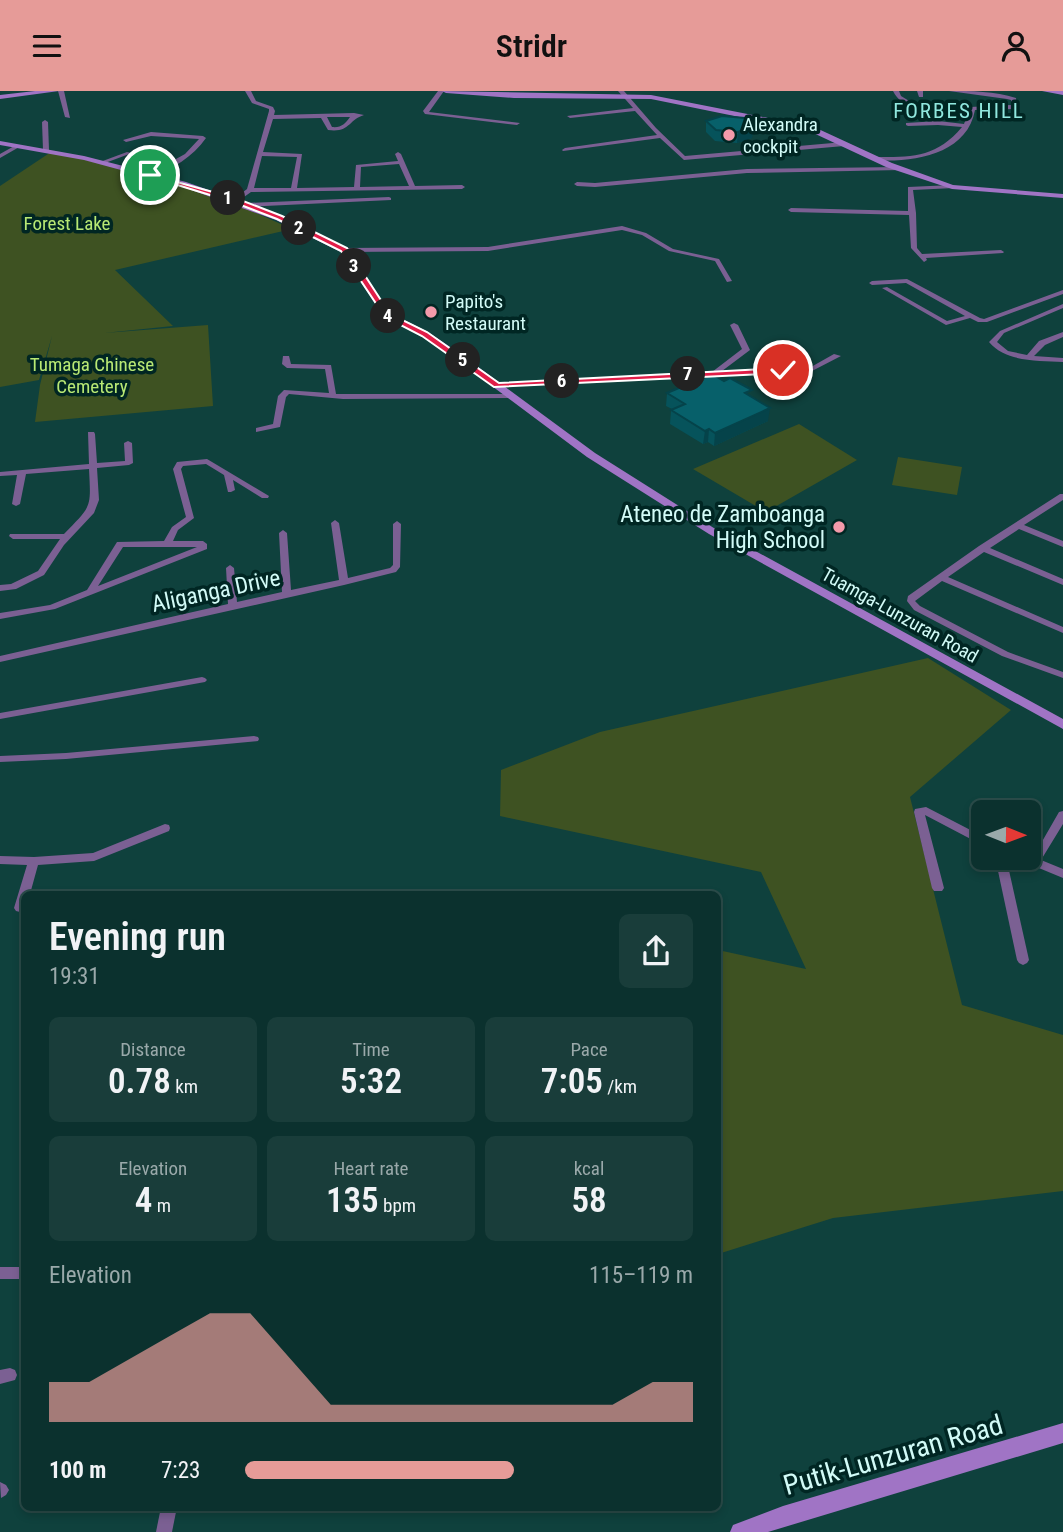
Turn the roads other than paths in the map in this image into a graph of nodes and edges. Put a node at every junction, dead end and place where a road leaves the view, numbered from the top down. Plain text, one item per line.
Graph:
1 (55, 91) edge
2 (61, 91) edge
3 (248, 91) edge
4 (441, 91) edge
5 (446, 91) edge
6 (896, 91) edge
7 (952, 91) edge
8 (1046, 91) edge
9 (36, 92) edge
10 (969, 92) edge
11 (623, 93) edge
12 (1063, 93) edge
13 (0, 97) edge
14 (958, 99) dead end
15 (912, 105) dead end
16 (636, 110) junction
17 (323, 116) junction
18 (570, 116) dead end
19 (68, 117) dead end
20 (270, 117) junction
21 (45, 122) dead end
22 (517, 123) dead end
23 (908, 124) dead end
24 (967, 126) junction
25 (661, 136) junction
26 (126, 140) dead end
27 (0, 143) edge
28 (844, 144) junction
29 (18, 146) junction
30 (46, 150) junction
31 (565, 150) dead end
32 (129, 153) dead end
33 (260, 154) junction
34 (398, 154) dead end
35 (0, 156) edge
36 (875, 159) junction
37 (103, 162) junction
38 (401, 162) junction
39 (899, 169) junction
40 (150, 175) junction
41 (577, 184) dead end
42 (357, 187) junction
43 (463, 187) dead end
44 (952, 187) junction
45 (294, 188) junction
46 (413, 188) junction
47 (250, 190) junction
48 (1063, 196) edge
49 (389, 199) dead end
50 (235, 201) junction
51 (246, 205) junction
52 (791, 211) dead end
53 (913, 213) junction
54 (344, 250) junction
55 (1001, 252) dead end
56 (729, 281) dead end
57 (872, 283) dead end
58 (885, 288) dead end
59 (1063, 292) edge
60 (1063, 306) edge
61 (971, 316) junction
62 (734, 325) dead end
63 (1063, 334) edge
64 (837, 356) dead end
65 (1030, 356) junction
66 (286, 358) dead end
67 (1063, 360) edge
68 (715, 373) junction
69 (497, 385) junction
70 (334, 396) junction
71 (512, 396) junction
72 (259, 430) dead end
73 (91, 434) dead end
74 (128, 443) dead end
75 (93, 467) junction
76 (22, 472) junction
77 (0, 474) edge
78 (228, 474) junction
79 (231, 490) dead end
80 (265, 496) dead end
81 (1063, 496) edge
82 (1052, 503) junction
83 (16, 504) dead end
84 (1063, 507) edge
85 (335, 523) dead end
86 (397, 524) dead end
87 (1020, 526) junction
88 (283, 533) dead end
89 (13, 535) dead end
90 (66, 537) junction
91 (167, 544) junction
92 (1063, 544) edge
93 (982, 548) junction
94 (230, 568) dead end
95 (941, 577) junction
96 (344, 582) junction
97 (1063, 582) edge
98 (0, 588) edge
99 (91, 590) junction
100 (287, 595) junction
101 (233, 605) junction
102 (0, 616) edge
103 (1063, 630) edge
104 (0, 659) edge
105 (1063, 675) edge
106 (202, 680) dead end
107 (0, 716) edge
108 (1063, 725) edge
109 (254, 739) dead end
110 (0, 759) edge
111 (1063, 815) edge
112 (165, 828) dead end
113 (1059, 829) edge
114 (971, 835) edge
115 (1041, 854) edge
116 (0, 860) edge
117 (34, 861) junction
118 (1041, 865) edge
119 (1003, 870) edge
120 (1063, 874) edge
121 (937, 888) dead end
122 (25, 891) edge
123 (21, 905) edge
124 (20, 908) dead end
125 (1023, 960) dead end
126 (0, 1273) edge
127 (20, 1273) dead end
128 (1063, 1433) edge
129 (168, 1511) edge
130 (785, 1524) edge
131 (164, 1532) edge
132 (740, 1532) edge

1 - 9 street
2 - 19 street
3 - 20 street
4 - 22 street
5 - 11 street
6 - 15 street
7 - 10 street
8 - 12 street
9 - 13 street
10 - 14 street
10 - 24 street
11 - 16 street
11 - 28 street
16 - 18 street
16 - 25 street
17 - 17 street
17 - 20 street
20 - 33 street
21 - 30 street
23 - 24 street
24 - 36 street
25 - 28 street
25 - 31 street
26 - 40 street
27 - 29 street
28 - 36 street
29 - 30 street
29 - 35 street
30 - 37 street
32 - 37 street
33 - 45 street
33 - 47 street
34 - 38 street
36 - 39 street
37 - 40 street
38 - 42 street
38 - 46 street
39 - 41 street
39 - 44 street
40 - 50 street
42 - 45 street
42 - 46 street
43 - 46 street
44 - 48 street
44 - 53 street
45 - 47 street
47 - 50 street
49 - 51 street
50 - 51 street
51 - 54 street
52 - 53 street
53 - 55 street
54 - 56 street
54 - 69 street, Tuamga-Lunzuran Road
57 - 61 street
58 - 61 street
59 - 61 street
60 - 65 street
62 - 68 street
63 - 65 street
64 - 68 street
65 - 67 street
66 - 70 street
68 - 69 street
69 - 71 street, Tuamga-Lunzuran Road
70 - 71 street
70 - 72 street
71 - 108 street, Tuamga-Lunzuran Road
73 - 75 street
74 - 75 street
75 - 76 street
75 - 90 street
76 - 77 street
76 - 83 street
78 - 79 street
78 - 80 street
78 - 91 street
81 - 82 street
82 - 84 street
82 - 87 street
85 - 96 street
86 - 96 street, Aliganga Drive
87 - 92 street
87 - 93 street
88 - 100 street
89 - 90 street
90 - 98 street
91 - 99 street
91 - 99 street
93 - 95 street
93 - 97 street
94 - 101 street
95 - 103 street
95 - 105 street
96 - 100 street, Aliganga Drive
99 - 102 street
100 - 101 street, Aliganga Drive
101 - 104 street, Aliganga Drive
106 - 107 street
109 - 110 street
111 - 113 street
112 - 117 street
113 - 115 street
114 - 121 street
116 - 117 street
117 - 122 street
118 - 120 street
119 - 125 street
123 - 124 street
126 - 127 street
128 - 130 street, Putik-Lunzuran Road
129 - 131 street
130 - 132 street, Putik-Lunzuran Road

